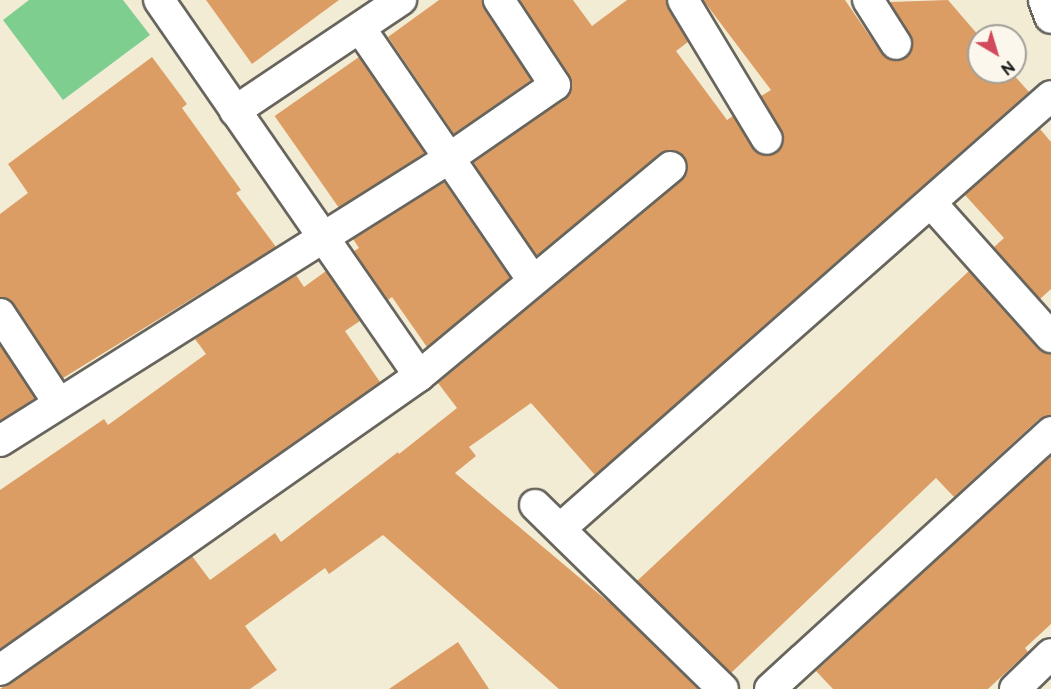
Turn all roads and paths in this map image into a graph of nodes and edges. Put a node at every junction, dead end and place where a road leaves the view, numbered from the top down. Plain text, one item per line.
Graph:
1 (159, 0) edge
2 (499, 0) edge
3 (683, 0) edge
4 (868, 0) edge
5 (1045, 0) edge
6 (379, 10) edge
7 (1051, 16) edge
8 (897, 44) dead end
9 (1051, 96) edge
10 (235, 111) junction
11 (768, 139) dead end
12 (448, 159) junction
13 (671, 167) dead end
14 (932, 203) junction
15 (322, 236) junction
16 (532, 281) junction
17 (0, 314) edge
18 (1051, 337) edge
19 (419, 376) junction
20 (58, 402) junction
21 (1051, 432) edge
22 (0, 441) edge
23 (535, 505) dead end
24 (561, 528) junction
25 (1051, 654) edge
26 (0, 670) edge
27 (785, 684) edge
28 (723, 689) edge
29 (1015, 689) edge

1 - 10 street
2 - 12 street
3 - 11 street
4 - 8 street
5 - 7 street
6 - 10 street
6 - 12 street
9 - 14 street
10 - 15 street
12 - 15 street
12 - 16 street
13 - 16 street
14 - 18 street
14 - 24 street
15 - 19 street
15 - 20 street
16 - 19 street
17 - 20 street
19 - 26 street
20 - 22 street
21 - 27 street
23 - 24 street
24 - 28 street
25 - 29 street

